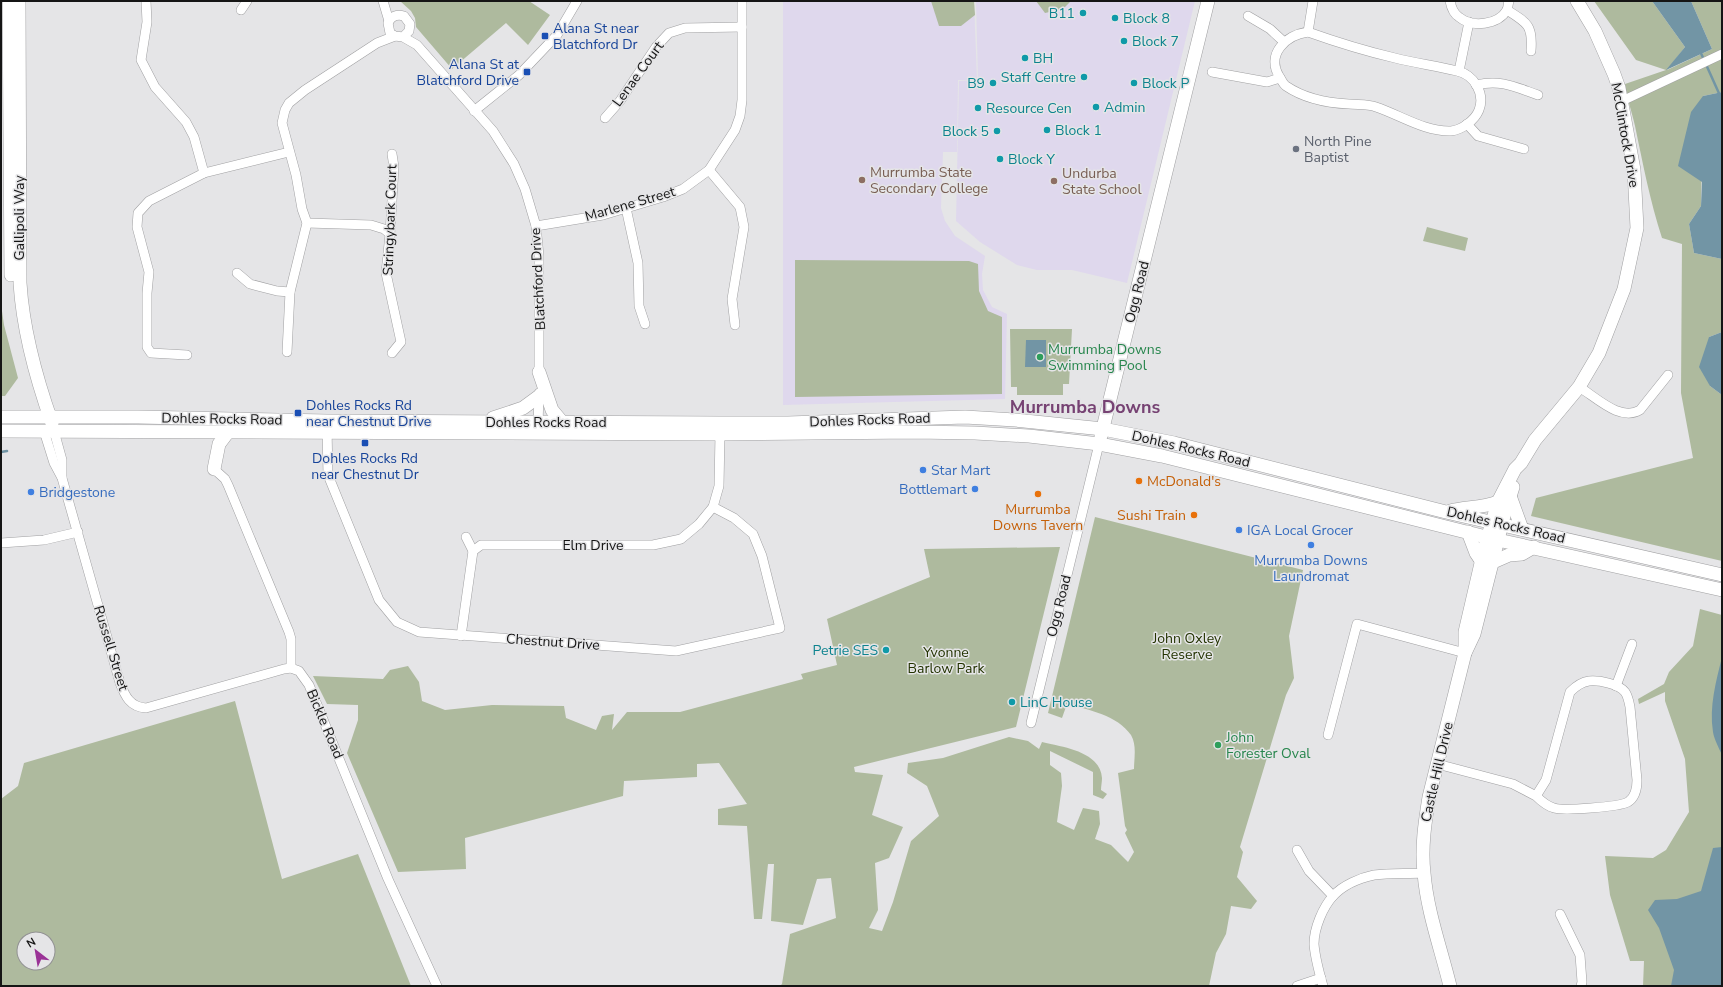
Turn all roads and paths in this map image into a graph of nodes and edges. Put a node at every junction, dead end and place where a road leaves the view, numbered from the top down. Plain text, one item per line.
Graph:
1 (9, 1) edge
2 (19, 1) edge
3 (146, 1) edge
4 (247, 1) edge
5 (577, 1) edge
6 (742, 1) edge
7 (1208, 1) edge
8 (1312, 1) edge
9 (1450, 1) edge
10 (1577, 1) edge
11 (383, 2) edge
12 (1508, 6) edge
13 (241, 10) dead end
14 (398, 15) junction
15 (1248, 16) dead end
16 (1469, 22) junction
17 (389, 24) junction
18 (742, 27) junction
19 (410, 29) junction
20 (1308, 32) junction
21 (399, 36) junction
22 (1284, 42) junction
23 (377, 43) junction
24 (417, 46) junction
25 (1531, 51) dead end
26 (1718, 56) edge
27 (1459, 71) junction
28 (1212, 72) dead end
29 (1280, 78) junction
30 (1476, 85) junction
31 (1538, 95) dead end
32 (1622, 101) junction
33 (474, 111) junction
34 (605, 118) dead end
35 (1467, 124) junction
36 (10, 148) edge
37 (1524, 149) dead end
38 (289, 152) junction
39 (392, 154) dead end
40 (709, 170) junction
41 (204, 173) junction
42 (626, 208) junction
43 (307, 223) junction
44 (536, 226) junction
45 (390, 234) junction
46 (237, 273) dead end
47 (290, 292) junction
48 (645, 324) dead end
49 (735, 325) dead end
50 (286, 352) dead end
51 (392, 353) dead end
52 (187, 355) dead end
53 (540, 372) junction
54 (1668, 376) dead end
55 (1579, 387) junction
56 (538, 397) junction
57 (1, 417) edge
58 (45, 417) junction
59 (480, 422) junction
60 (562, 422) junction
61 (327, 426) junction
62 (538, 427) junction
63 (1103, 429) junction
64 (1, 431) edge
65 (49, 431) junction
66 (228, 432) junction
67 (720, 434) junction
68 (1099, 444) junction
69 (1521, 463) junction
70 (214, 469) joint
71 (1510, 496) junction
72 (1498, 502) junction
73 (713, 507) junction
74 (1446, 512) junction
75 (1497, 523) junction
76 (1522, 529) junction
77 (78, 532) junction
78 (1468, 532) junction
79 (466, 537) dead end
80 (1493, 538) junction
81 (1, 543) edge
82 (1534, 547) junction
83 (473, 551) junction
84 (1487, 562) junction
85 (1722, 575) edge
86 (1722, 590) edge
87 (461, 636) junction
88 (1632, 644) dead end
89 (1465, 653) junction
90 (291, 668) junction
91 (1616, 686) junction
92 (1031, 723) dead end
93 (1328, 735) dead end
94 (1437, 764) junction
95 (1536, 796) junction
96 (1297, 850) dead end
97 (1424, 873) junction
98 (1333, 896) junction
99 (1560, 914) dead end
100 (1322, 982) edge
101 (437, 986) edge
102 (1297, 986) edge
103 (1450, 986) edge
104 (1581, 986) edge

1 - 36 main road, Gallipoli Way
2 - 36 main road, Gallipoli Way
3 - 41 street
4 - 13 street
5 - 33 street
6 - 18 street, Marlene Street
7 - 63 main road, Ogg Road
8 - 20 street
9 - 16 street
10 - 32 main road, McClintock Drive
11 - 14 street
11 - 17 street
12 - 16 street
12 - 25 street
14 - 17 street
14 - 19 street
15 - 22 street
16 - 27 street
17 - 21 street
17 - 23 street
18 - 34 street, Lenae Court
18 - 40 street, Marlene Street
19 - 21 street
19 - 24 street, Blatchford Drive
20 - 22 street
20 - 27 street
21 - 23 street
21 - 24 street, Blatchford Drive
22 - 29 street
23 - 38 street
24 - 33 street, Blatchford Drive
26 - 32 street
27 - 30 street
28 - 29 street
29 - 35 street
30 - 31 street
30 - 35 street
32 - 55 main road, McClintock Drive
33 - 44 street, Blatchford Drive
35 - 37 street
36 - 58 main road, Gallipoli Way
38 - 41 street
38 - 43 street
39 - 45 street, Stringybark Court
40 - 42 street, Marlene Street
40 - 49 street
41 - 52 street
42 - 44 street, Marlene Street
42 - 48 street
43 - 45 street
43 - 47 street
44 - 53 street, Blatchford Drive
45 - 51 street, Stringybark Court
46 - 47 street
47 - 50 street
53 - 56 street, Blatchford Drive
53 - 60 main road
54 - 55 street
55 - 69 main road, McClintock Drive
56 - 59 main road
56 - 62 street, Blatchford Drive
57 - 58 main road, Dohles Rocks Road
58 - 61 main road, Dohles Rocks Road
58 - 65 main road, Gallipoli Way
59 - 61 main road, Dohles Rocks Road
59 - 62 main road, Dohles Rocks Road
60 - 62 main road, Dohles Rocks Road
60 - 63 main road, Dohles Rocks Road
61 - 62 main road, Dohles Rocks Road
61 - 66 main road, Dohles Rocks Road
61 - 87 street, Chestnut Drive
62 - 67 main road, Dohles Rocks Road
63 - 68 main road, Ogg Road
63 - 74 main road, Dohles Rocks Road
64 - 65 main road, Dohles Rocks Road
65 - 66 main road, Dohles Rocks Road
65 - 77 street, Russell Street
66 - 70 main road
67 - 68 main road, Dohles Rocks Road
67 - 73 street, Elm Drive
68 - 78 main road, Dohles Rocks Road
68 - 92 street, Ogg Road
69 - 71 main road, McClintock Drive
69 - 72 main road, McClintock Drive
70 - 90 street
71 - 75 main road, McClintock Drive
71 - 76 main road
72 - 74 main road
72 - 75 main road, McClintock Drive
73 - 83 street, Elm Drive
73 - 87 street, Chestnut Drive
74 - 75 main road, Dohles Rocks Road
75 - 76 main road, Dohles Rocks Road
75 - 80 main road, McClintock Drive
76 - 85 main road, Dohles Rocks Road
77 - 81 street
77 - 90 street, Russell Street
78 - 80 main road, Dohles Rocks Road
78 - 84 main road
79 - 83 street
80 - 82 main road, Dohles Rocks Road
80 - 84 main road, Castle Hill Drive
82 - 84 main road
82 - 86 main road, Dohles Rocks Road
83 - 87 street
84 - 89 main road, Castle Hill Drive
88 - 91 street
89 - 93 street
89 - 94 main road, Castle Hill Drive
90 - 101 street, Bickle Road
91 - 95 street
91 - 95 street
94 - 95 street
94 - 97 main road, Castle Hill Drive
96 - 98 street
97 - 98 street
97 - 103 main road, Castle Hill Drive
98 - 100 street
99 - 104 street
100 - 102 street

